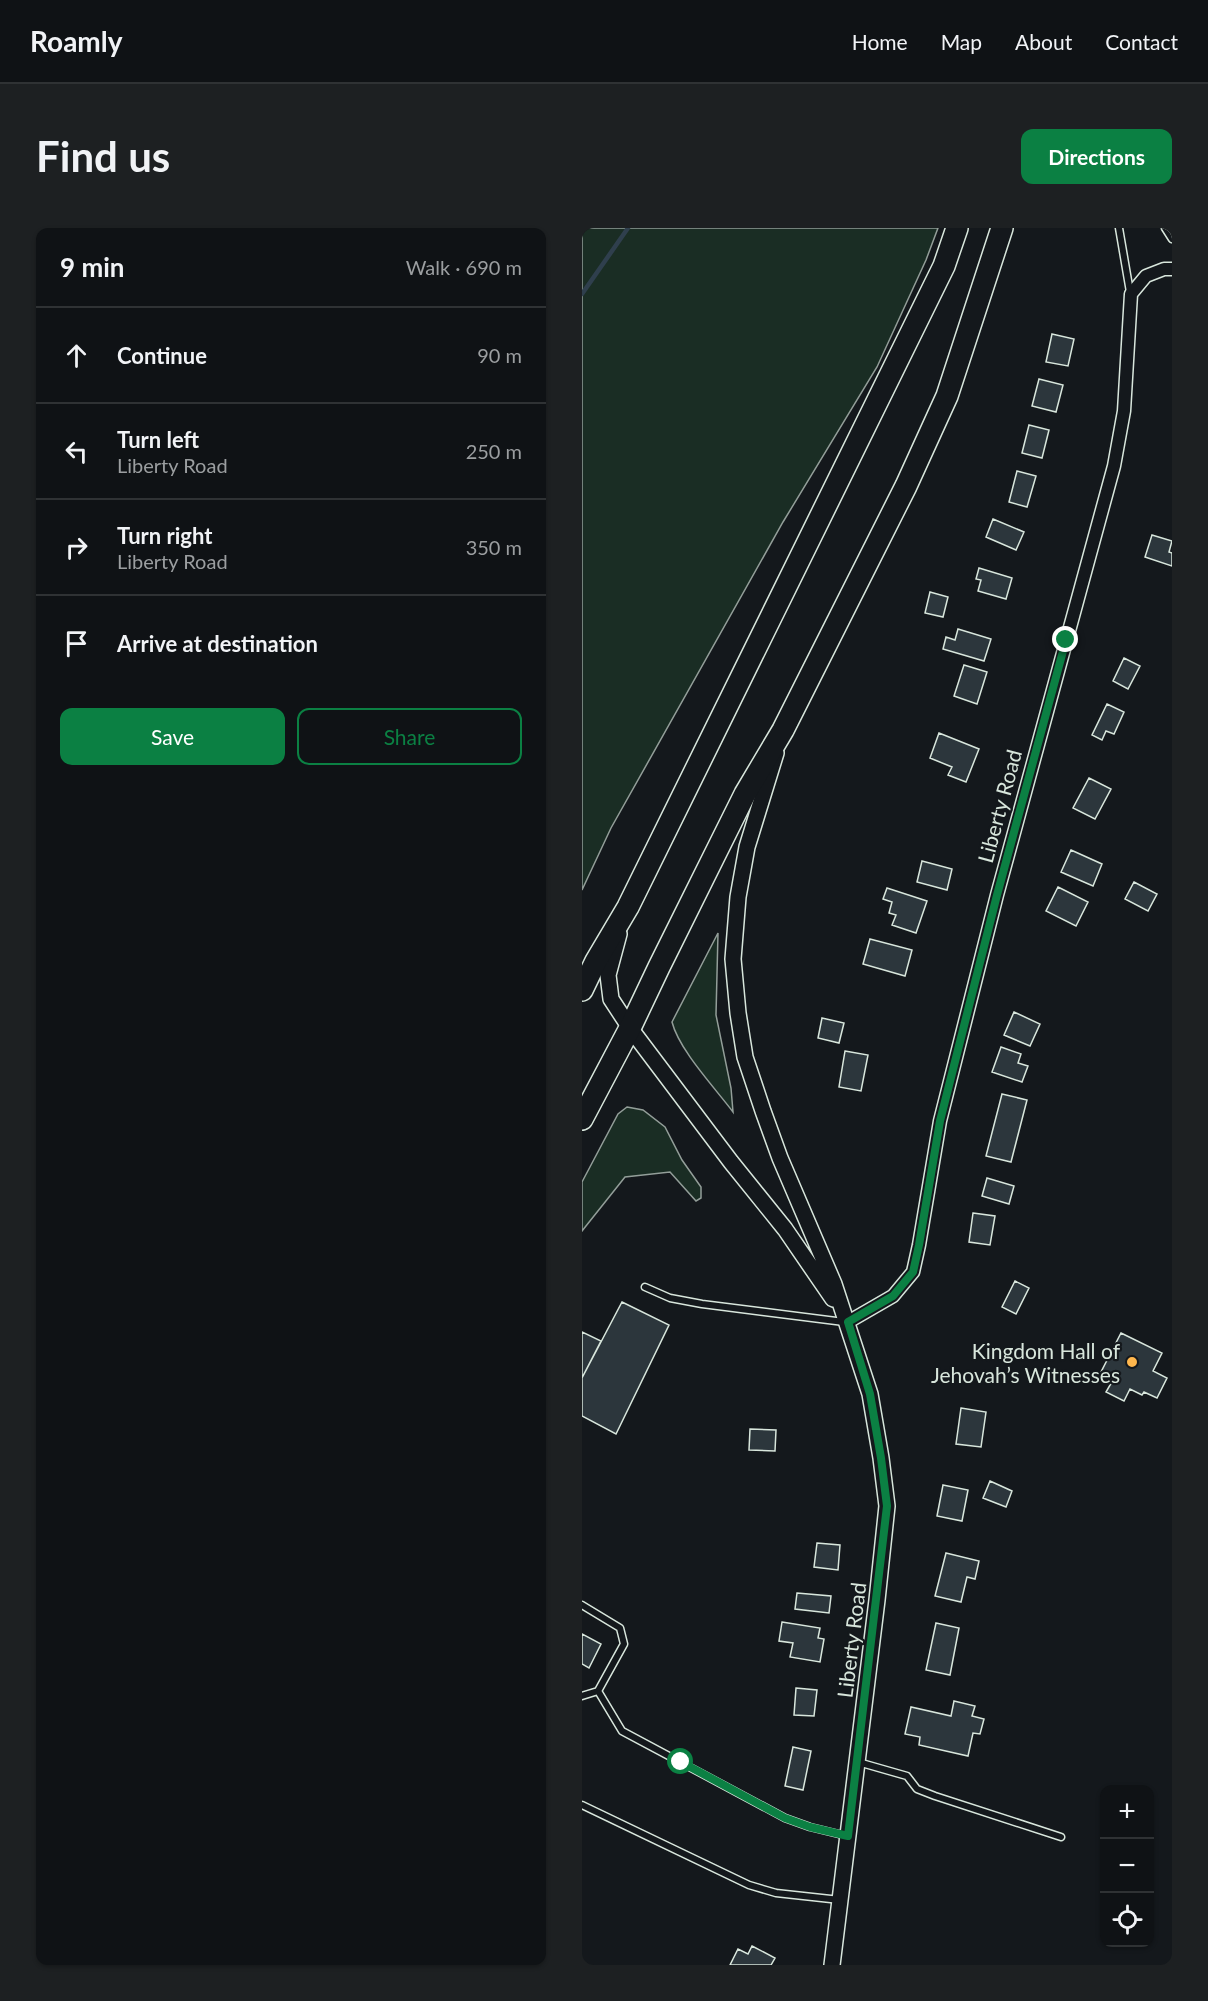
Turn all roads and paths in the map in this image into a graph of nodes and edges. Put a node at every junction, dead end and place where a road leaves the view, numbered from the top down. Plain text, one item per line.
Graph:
1 (957, 228) edge
2 (1002, 228) edge
3 (1119, 228) edge
4 (1165, 228) edge
5 (1172, 239) edge
6 (1172, 269) edge
7 (1131, 294) junction
8 (783, 730) junction
9 (628, 906) junction
10 (582, 990) edge
11 (630, 1028) junction
12 (582, 1119) edge
13 (645, 1287) dead end
14 (848, 1322) junction
15 (582, 1605) edge
16 (598, 1691) junction
17 (582, 1696) edge
18 (857, 1762) junction
19 (582, 1805) edge
20 (848, 1836) junction
21 (1061, 1837) dead end
22 (840, 1900) junction
23 (832, 1965) edge

1 - 9 highway
2 - 8 highway
3 - 7 lane
4 - 5 lane
6 - 7 street
7 - 14 street, Liberty Road
8 - 11 highway
8 - 14 street, Liberty Road
9 - 10 highway
9 - 11 street, Liberty Road
11 - 12 highway
11 - 14 street, Liberty Road
13 - 14 lane
14 - 18 street, Liberty Road
15 - 16 lane
16 - 17 lane
16 - 20 lane
18 - 20 street, Liberty Road
18 - 21 lane
19 - 22 lane
20 - 22 street, Liberty Road
22 - 23 street, Liberty Road

